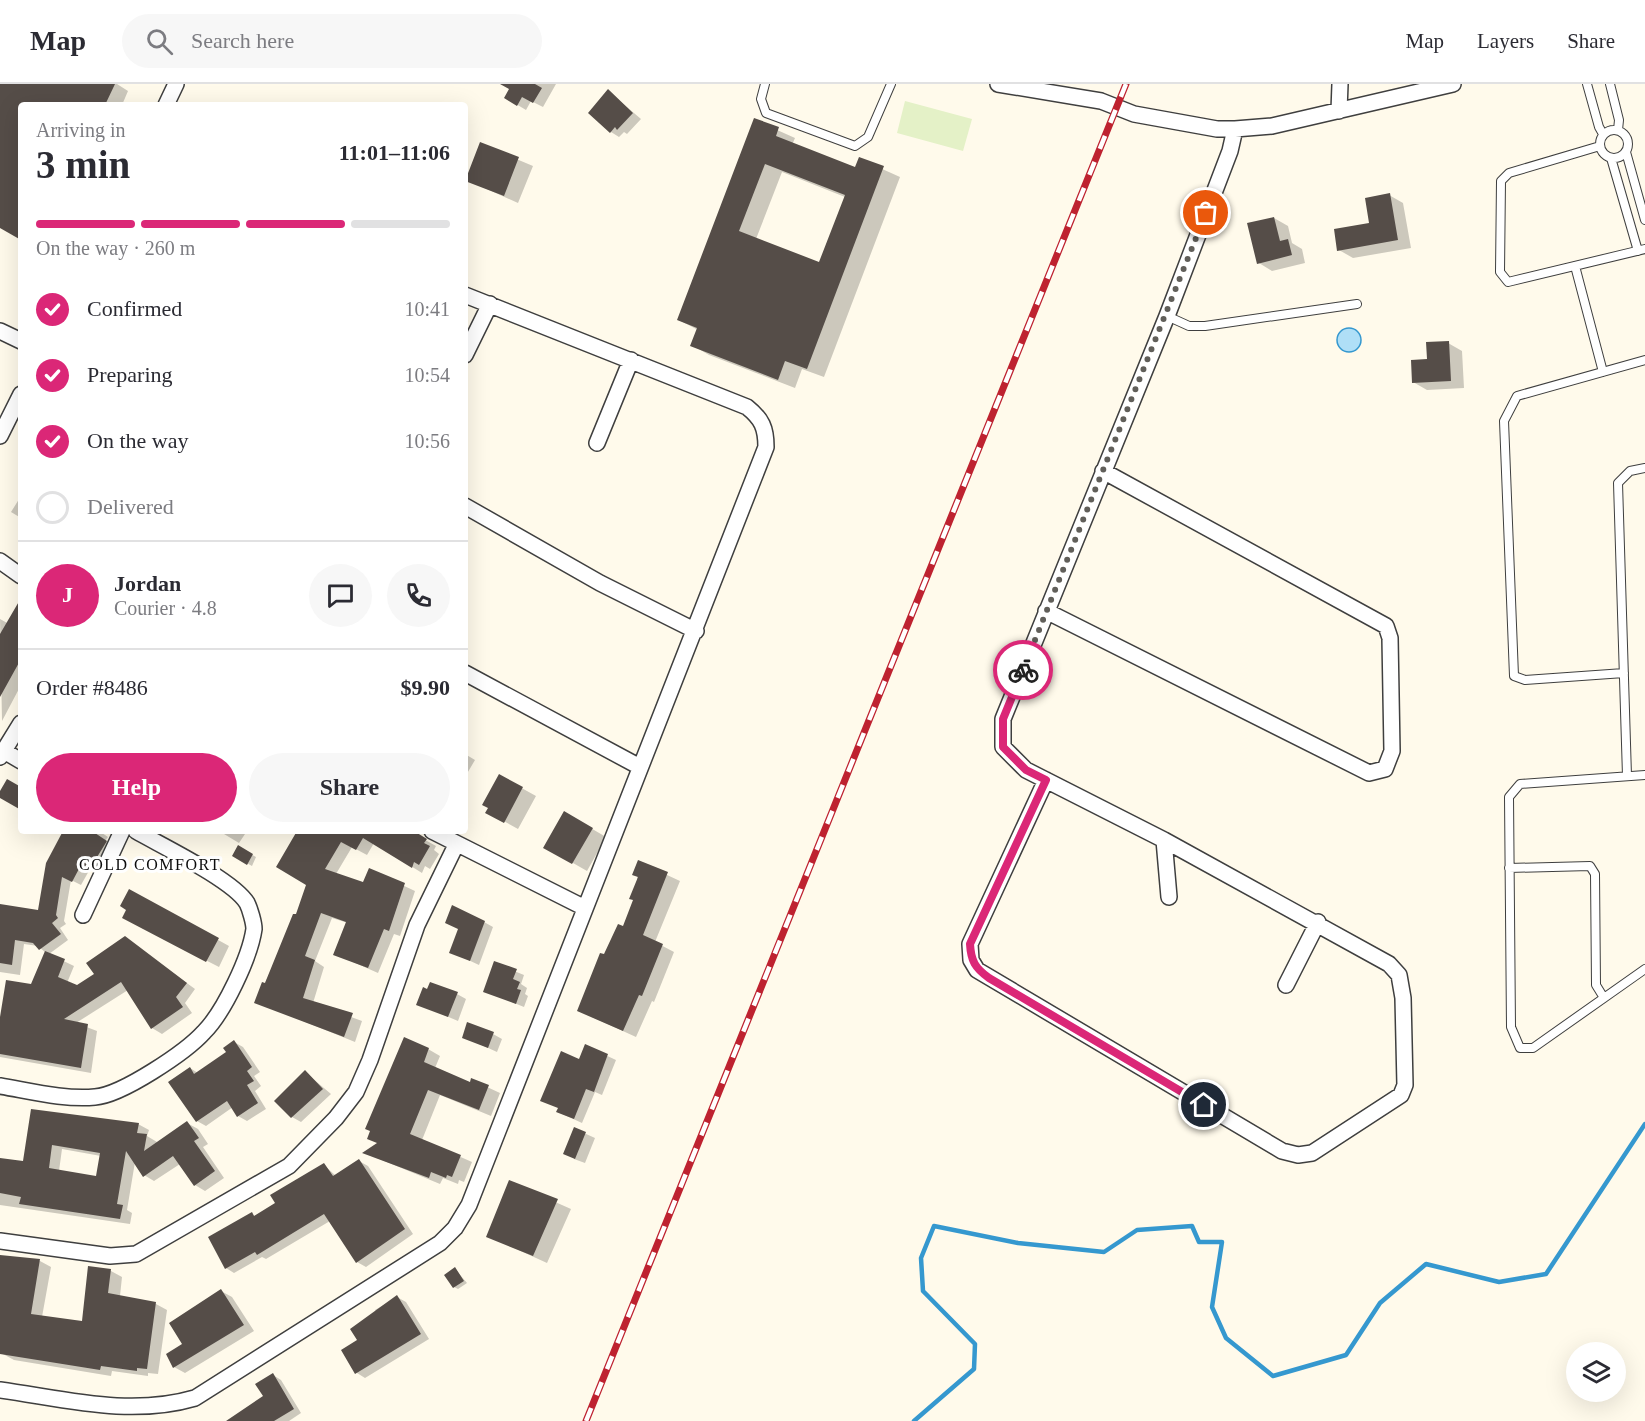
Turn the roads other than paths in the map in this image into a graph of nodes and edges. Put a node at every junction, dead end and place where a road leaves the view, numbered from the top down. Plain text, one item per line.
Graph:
1 (177, 84) edge
2 (765, 84) edge
3 (891, 84) edge
4 (998, 84) edge
5 (1340, 84) edge
6 (1453, 84) edge
7 (1587, 84) edge
8 (1610, 84) edge
9 (168, 102) edge
10 (1339, 111) junction
11 (1235, 129) junction
12 (1618, 130) junction
13 (1604, 134) junction
14 (1600, 146) junction
15 (1626, 152) junction
16 (1611, 158) junction
17 (1645, 220) edge
18 (1641, 250) edge
19 (1575, 266) junction
20 (468, 296) edge
21 (1357, 303) dead end
22 (490, 304) junction
23 (1167, 316) junction
24 (0, 331) edge
25 (18, 340) edge
26 (468, 349) edge
27 (630, 360) junction
28 (1645, 360) edge
29 (1603, 372) junction
30 (18, 400) edge
31 (0, 436) edge
32 (597, 443) dead end
33 (1645, 468) edge
34 (1103, 471) junction
35 (468, 508) edge
36 (0, 561) edge
37 (18, 574) edge
38 (1046, 611) junction
39 (696, 631) junction
40 (1624, 673) junction
41 (468, 675) edge
42 (18, 728) edge
43 (2, 754) edge
44 (18, 760) edge
45 (640, 767) junction
46 (1645, 775) edge
47 (1627, 776) junction
48 (1046, 780) junction
49 (121, 834) edge
50 (141, 834) edge
51 (437, 834) edge
52 (1164, 840) junction
53 (456, 845) junction
54 (1509, 868) junction
55 (1169, 897) dead end
56 (585, 908) junction
57 (83, 915) dead end
58 (1318, 922) junction
59 (1645, 969) edge
60 (1286, 985) dead end
61 (1604, 998) junction
62 (0, 1086) edge
63 (0, 1241) edge
64 (0, 1390) edge

1 - 9 street
2 - 3 lane
4 - 11 street
5 - 10 street
6 - 10 street
7 - 13 lane
8 - 12 lane
10 - 11 street
11 - 23 street
12 - 13 lane
12 - 15 lane
13 - 14 lane
14 - 16 lane
14 - 19 lane
15 - 16 lane
15 - 17 lane
16 - 18 lane
18 - 19 lane
19 - 29 lane
20 - 22 street
21 - 23 lane
22 - 26 street
22 - 27 street
23 - 34 street
24 - 25 street
27 - 32 street
27 - 39 street
28 - 29 lane
29 - 40 lane
30 - 31 street
33 - 40 lane
34 - 38 street
34 - 38 street
35 - 39 street
36 - 37 street
38 - 48 street
39 - 45 street
40 - 47 lane
41 - 45 street
42 - 43 street
43 - 44 street
45 - 56 street
46 - 47 lane
47 - 54 lane
48 - 52 street
48 - 58 street
49 - 57 street
50 - 62 street
51 - 53 street
52 - 55 street
52 - 58 street
53 - 56 street
53 - 63 street
54 - 61 lane
54 - 61 lane
56 - 64 street
58 - 60 street
59 - 61 lane

